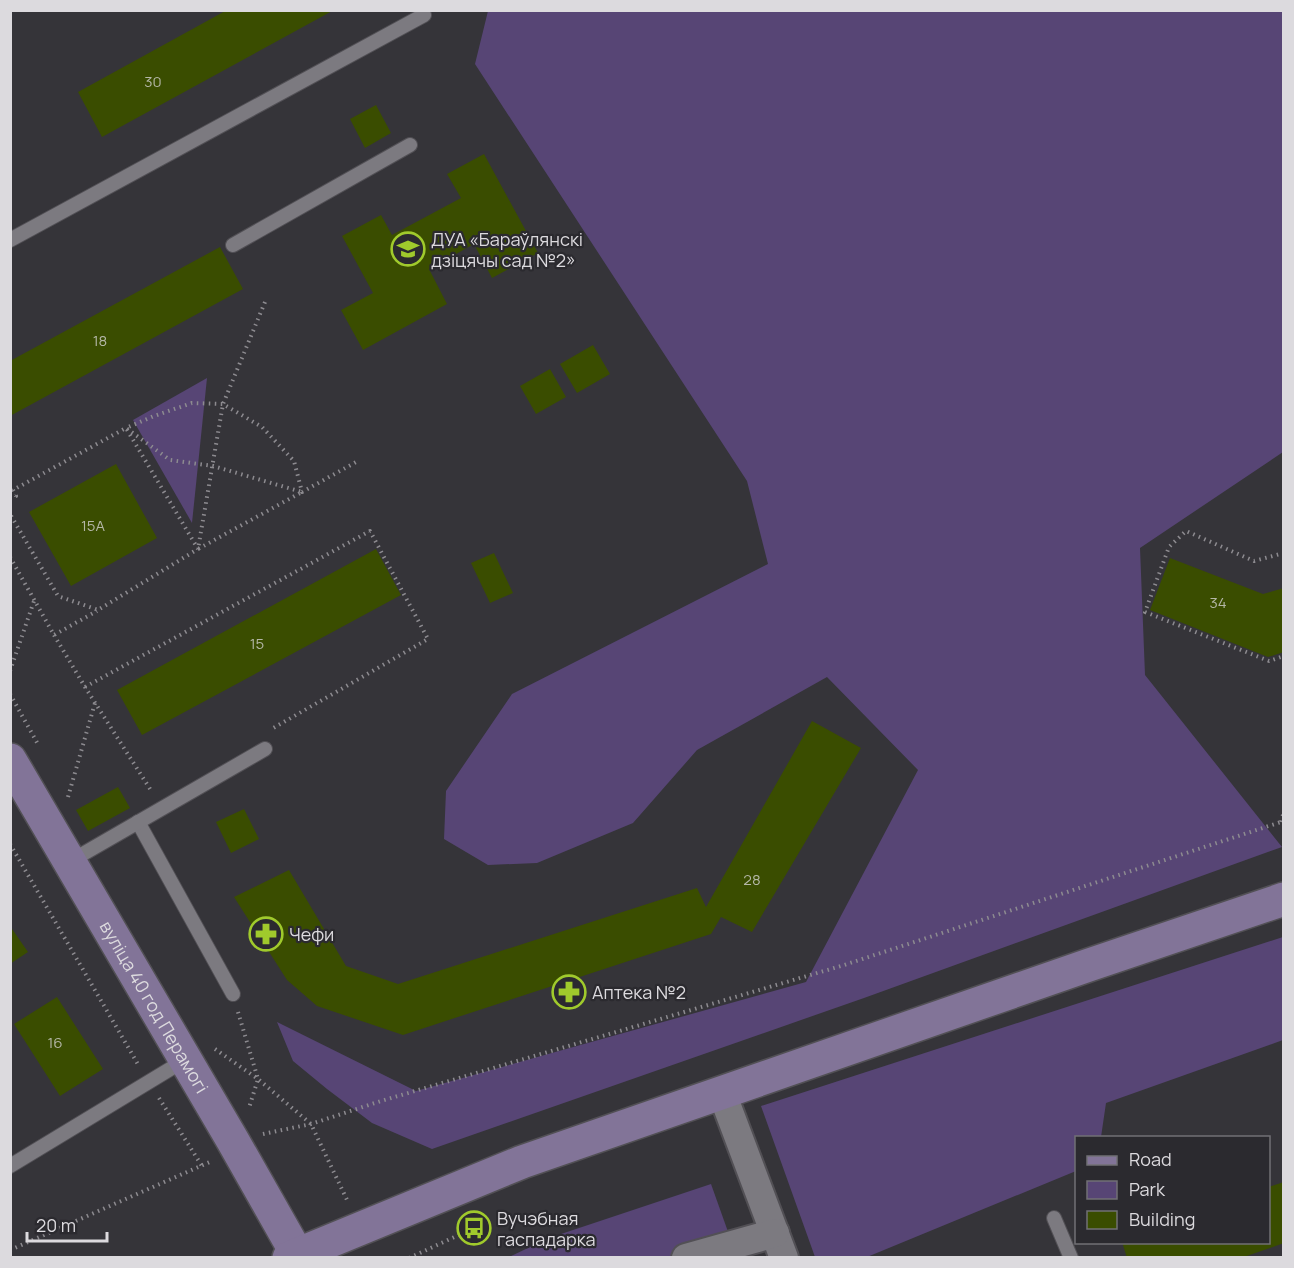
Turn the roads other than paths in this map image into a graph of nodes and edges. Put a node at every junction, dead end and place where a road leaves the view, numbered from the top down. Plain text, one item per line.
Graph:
1 (424, 15) dead end
2 (410, 145) dead end
3 (10, 240) edge
4 (232, 245) dead end
5 (265, 749) dead end
6 (10, 760) edge
7 (138, 822) junction
8 (69, 862) junction
9 (1284, 899) edge
10 (233, 994) road end
11 (197, 1052) junction
12 (722, 1094) junction
13 (10, 1166) edge
14 (1054, 1218) dead end
15 (780, 1245) edge
16 (293, 1256) edge
17 (686, 1257) edge
18 (1071, 1257) edge

1 - 3 lane
2 - 4 lane
5 - 7 lane
6 - 8 main road, вуліца 40 год Перамогі
7 - 8 lane
7 - 10 lane
8 - 11 main road, вуліца 40 год Перамогі
9 - 12 main road
11 - 13 lane
11 - 16 main road, вуліца 40 год Перамогі
12 - 15 street
12 - 16 main road
14 - 18 lane
15 - 17 street

